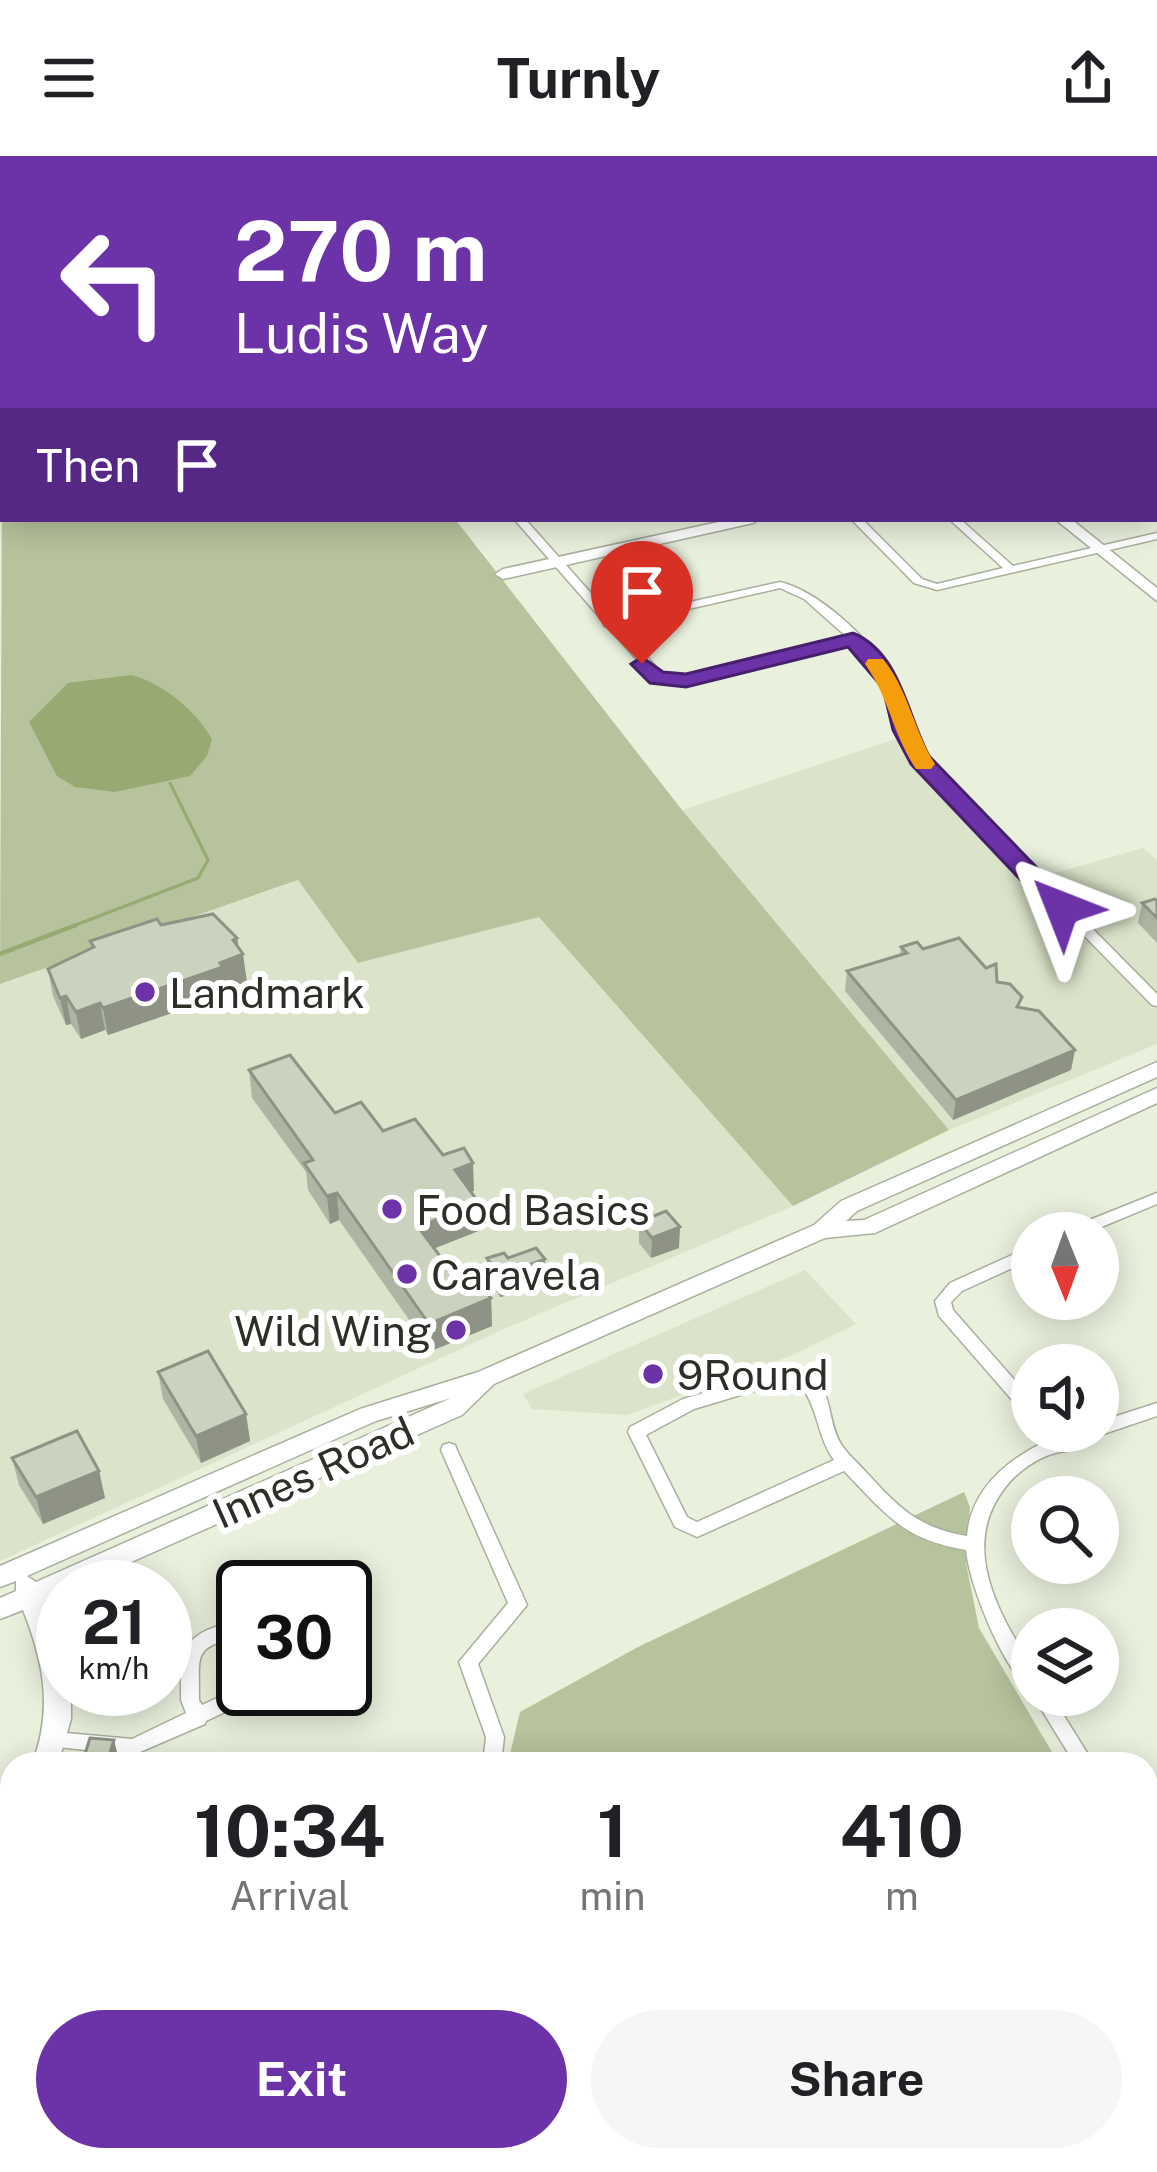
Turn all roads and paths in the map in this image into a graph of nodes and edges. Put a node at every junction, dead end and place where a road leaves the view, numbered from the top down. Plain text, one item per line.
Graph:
1 (522, 522) edge
2 (740, 522) edge
3 (859, 522) edge
4 (957, 522) edge
5 (1066, 522) edge
6 (1157, 536) edge
7 (1098, 549) junction
8 (556, 563) junction
9 (1011, 570) junction
10 (503, 574) dead end
11 (1157, 596) edge
12 (608, 624) junction
13 (853, 640) junction
14 (1157, 1002) edge
15 (1157, 1069) edge
16 (1157, 1094) edge
17 (1157, 1198) edge
18 (1119, 1214) edge
19 (822, 1230) junction
20 (1011, 1262) edge
21 (486, 1378) junction
22 (1011, 1387) edge
23 (1157, 1408) edge
24 (1119, 1419) edge
25 (449, 1450) dead end
26 (1035, 1452) edge
27 (848, 1462) junction
28 (975, 1544) junction
29 (10, 1573) edge
30 (31, 1596) junction
31 (0, 1610) edge
32 (216, 1635) edge
33 (1011, 1647) edge
34 (216, 1709) edge
35 (1054, 1716) edge
36 (198, 1718) junction
37 (50, 1752) edge
38 (494, 1752) edge
39 (1077, 1752) edge

1 - 8 street
2 - 8 main road
3 - 9 street
4 - 9 street
5 - 7 main road
6 - 7 street
7 - 9 street
7 - 11 main road
8 - 10 main road
8 - 12 street
12 - 13 street
12 - 13 street
13 - 14 street
15 - 19 main road, Innes Road
16 - 19 main road, Innes Road
17 - 18 street
19 - 21 main road, Innes Road
20 - 22 street
21 - 29 main road, Innes Road
21 - 30 main road, Innes Road
23 - 24 street
25 - 38 street
26 - 28 street
27 - 27 street
27 - 28 street
28 - 33 street
29 - 30 main road
30 - 31 main road, Innes Road
30 - 37 main road
32 - 36 street
34 - 36 street
35 - 39 street
36 - 37 street

